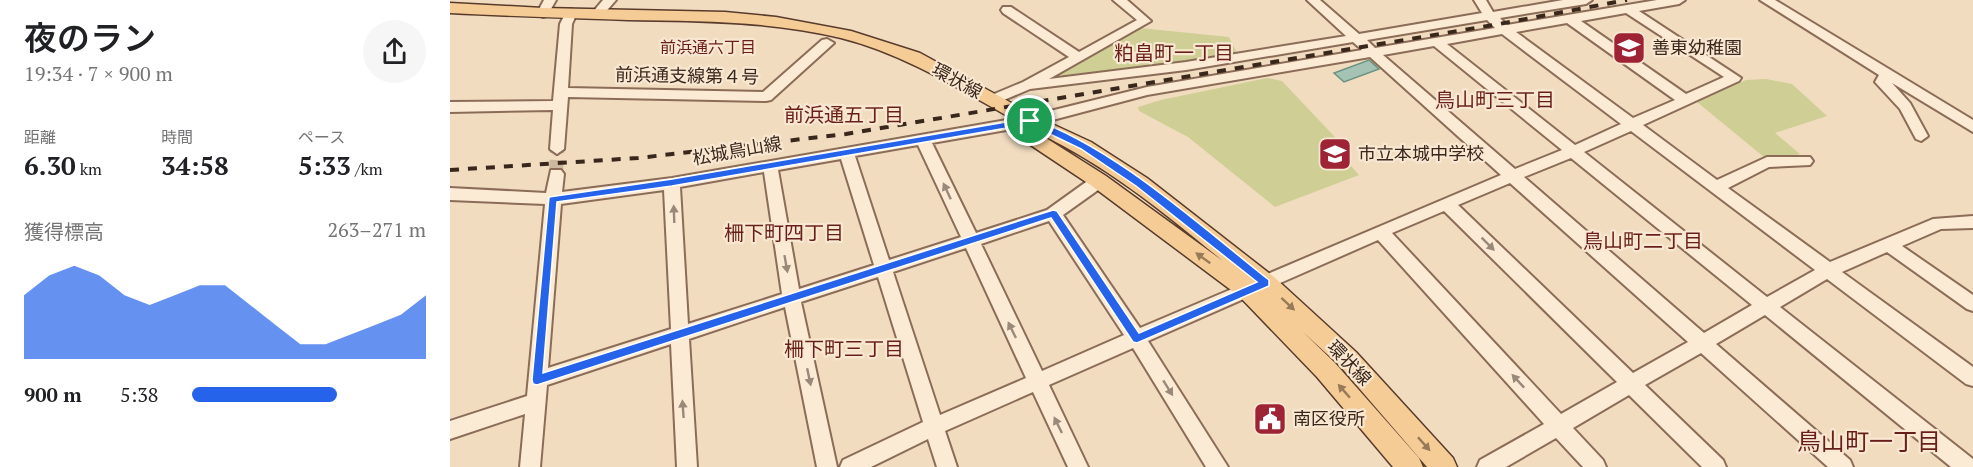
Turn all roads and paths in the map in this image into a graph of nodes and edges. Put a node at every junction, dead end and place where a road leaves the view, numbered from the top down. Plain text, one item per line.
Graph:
1 (1119, 0) edge
2 (1313, 0) edge
3 (1480, 0) edge
4 (1586, 0) edge
5 (1679, 0) edge
6 (1766, 0) edge
7 (1541, 3) edge
8 (547, 7) edge
9 (604, 7) edge
10 (450, 8) edge
11 (1006, 10) dead end
12 (1630, 10) junction
13 (1489, 15) junction
14 (569, 19) junction
15 (1570, 19) junction
16 (450, 20) edge
17 (1506, 31) junction
18 (1356, 37) junction
19 (827, 43) junction
20 (1438, 43) junction
21 (1373, 53) junction
22 (1078, 57) junction
23 (1882, 72) junction
24 (1028, 85) junction
25 (561, 99) junction
26 (992, 100) junction
27 (1685, 100) junction
28 (450, 107) edge
29 (1021, 123) junction
30 (1631, 125) junction
31 (1973, 127) edge
32 (1922, 136) dead end
33 (923, 139) junction
34 (557, 149) tunnel mouth
35 (1574, 151) junction
36 (846, 152) junction
37 (1805, 161) dead end
38 (770, 165) junction
39 (556, 174) tunnel mouth
40 (1512, 175) junction
41 (1099, 181) junction
42 (672, 183) junction
43 (1716, 187) junction
44 (450, 194) edge
45 (553, 199) junction
46 (1446, 203) junction
47 (1053, 214) junction
48 (1973, 222) edge
49 (1381, 232) junction
50 (970, 242) junction
51 (1887, 244) junction
52 (882, 269) junction
53 (1827, 271) junction
54 (1266, 283) junction
55 (1247, 290) junction
56 (792, 299) junction
57 (1973, 304) edge
58 (1766, 307) junction
59 (679, 335) junction
60 (1137, 339) junction
61 (1702, 343) junction
62 (1973, 378) edge
63 (537, 380) junction
64 (1038, 383) junction
65 (1629, 384) junction
66 (536, 402) junction
67 (1557, 425) junction
68 (933, 427) junction
69 (450, 430) edge
70 (530, 467) edge
71 (687, 467) edge
72 (827, 467) edge
73 (850, 467) edge
74 (947, 467) edge
75 (1078, 467) edge
76 (1218, 467) edge
77 (1410, 467) edge
78 (1444, 467) edge
79 (1487, 467) edge
80 (1596, 467) edge
81 (1716, 467) edge
82 (1843, 467) edge
83 (1967, 467) edge

1 - 22 street
2 - 18 street
3 - 13 street
4 - 7 street
5 - 12 street, 松城鳥山線
6 - 23 street
7 - 13 street
8 - 10 main road, 環状線
8 - 14 main road, 環状線
9 - 14 main road, 環状線
9 - 26 main road, 環状線
11 - 22 street
12 - 15 street, 松城鳥山線
12 - 27 street
13 - 17 street
13 - 18 street
14 - 16 main road, 環状線
14 - 19 main road, 環状線
14 - 25 street
15 - 17 street, 松城鳥山線
15 - 27 street
17 - 20 street, 松城鳥山線
17 - 30 street
18 - 21 street
18 - 24 street
19 - 25 street, 前浜通支線第４号
19 - 29 main road, 環状線
20 - 21 street, 松城鳥山線
20 - 35 street
21 - 29 street, 松城鳥山線
21 - 40 street
22 - 24 street
23 - 31 street
23 - 32 street
24 - 26 street
25 - 28 street, 前浜通支線第４号
25 - 34 street
26 - 29 main road, 環状線
27 - 30 street
29 - 33 street, 松城鳥山線
29 - 41 main road, 環状線
29 - 54 main road, 環状線
30 - 35 street
30 - 43 street
33 - 36 street, 松城鳥山線
50 -> 33 street
35 - 40 street
35 - 58 street
36 - 38 street, 松城鳥山線
36 - 52 street
37 - 43 street
38 - 42 street, 松城鳥山線
38 -> 56 street
39 - 45 street
40 - 46 street
40 - 61 street
41 - 47 street
55 -> 41 main road, 環状線
42 - 45 street, 松城鳥山線
59 -> 42 street
43 - 53 street
44 - 45 street, 松城鳥山線
45 - 63 street
46 - 49 street
46 -> 65 street
47 - 50 street
47 - 60 street
48 - 51 street
49 - 54 street
67 -> 49 street
50 - 52 street
64 -> 50 street
51 - 53 street
51 - 57 street
52 - 56 street
52 - 68 street
53 - 58 street
53 - 62 street
54 - 55 street
54 -> 78 main road, 環状線
55 - 60 street
77 -> 55 main road, 環状線
56 - 59 street
56 -> 72 street
58 - 61 street
58 - 83 street
59 - 63 street
71 -> 59 street
60 - 64 street
60 -> 76 street
61 - 65 street
61 - 82 street
63 - 66 street
64 - 68 street
75 -> 64 street
65 - 67 street
65 - 81 street
66 - 69 street
66 - 70 street
67 - 79 street
67 - 80 street
68 - 73 street
68 - 74 street

